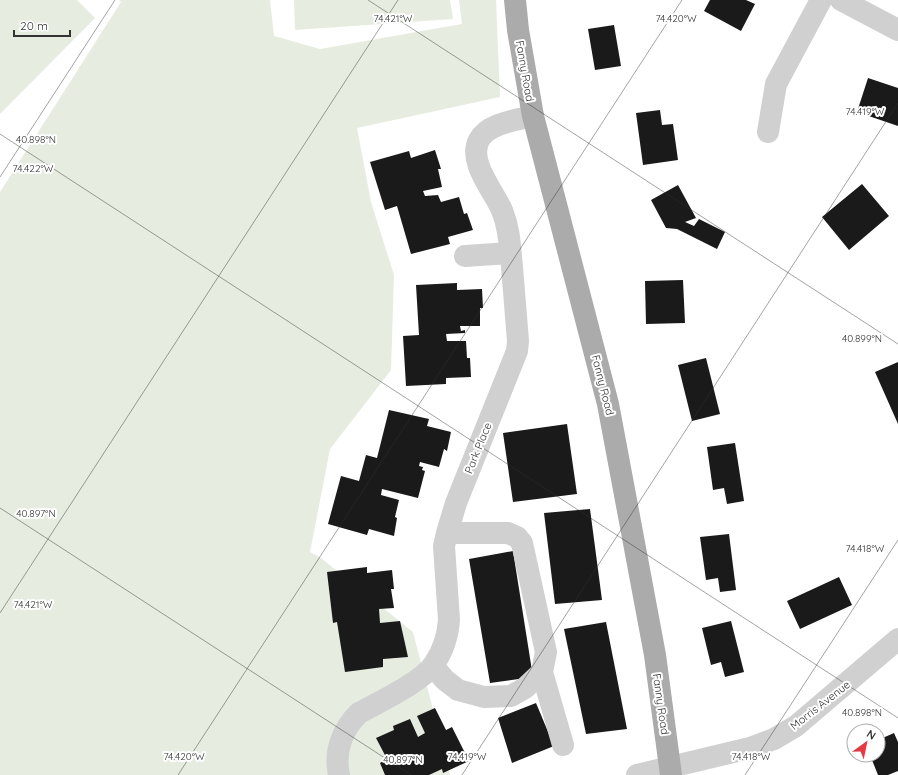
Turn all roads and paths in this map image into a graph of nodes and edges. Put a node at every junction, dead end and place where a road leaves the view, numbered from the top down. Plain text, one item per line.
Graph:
1 (515, 0) edge
2 (821, 0) edge
3 (841, 0) edge
4 (898, 30) edge
5 (534, 116) junction
6 (768, 132) dead end
7 (510, 252) junction
8 (465, 256) dead end
9 (447, 533) junction
10 (898, 639) edge
11 (433, 666) junction
12 (542, 672) junction
13 (563, 745) dead end
14 (670, 771) edge
15 (339, 775) edge
16 (637, 775) edge

1 - 5 main road, Fanny Road
2 - 6 street
3 - 4 street
5 - 7 street, Park Place
5 - 14 main road, Fanny Road
7 - 8 street
7 - 9 street, Park Place
9 - 11 street, Park Place
9 - 12 street
10 - 14 street, Morris Avenue
11 - 12 street
11 - 15 street, Park Place
12 - 13 street
14 - 16 street, Morris Avenue

